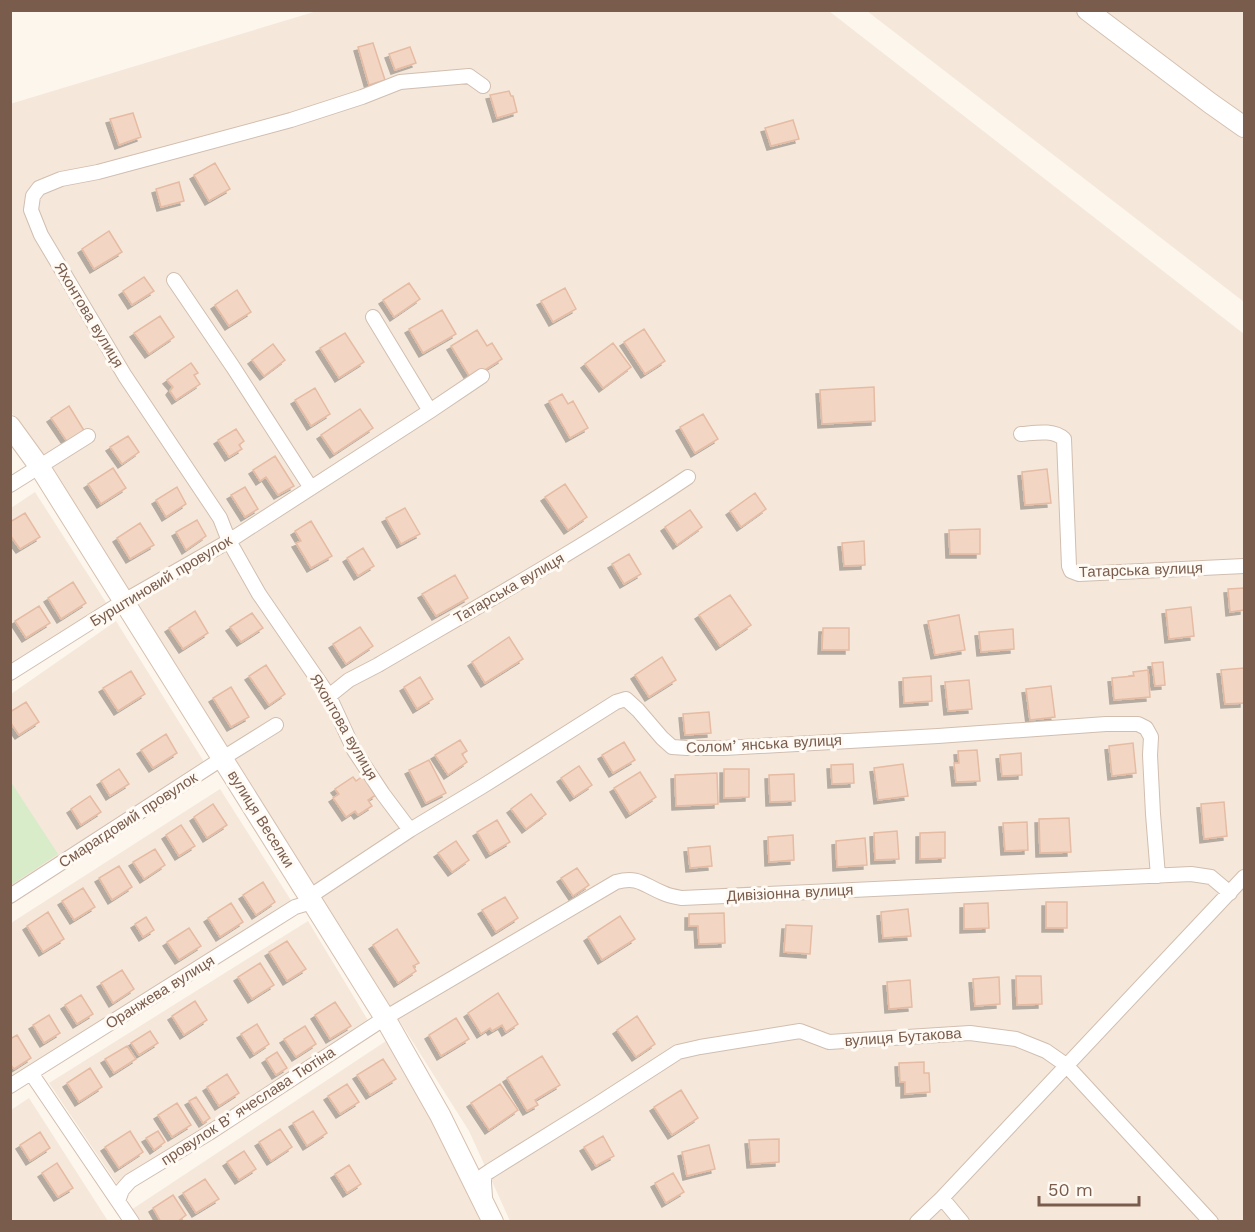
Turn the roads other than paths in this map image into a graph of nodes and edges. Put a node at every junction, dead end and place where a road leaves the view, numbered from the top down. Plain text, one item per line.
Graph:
1 (1088, 10) edge
2 (483, 86) dead end
3 (1245, 127) edge
4 (174, 280) dead end
5 (373, 317) dead end
6 (482, 376) dead end
7 (430, 411) junction
8 (10, 426) edge
9 (1021, 434) dead end
10 (88, 436) dead end
11 (39, 466) junction
12 (688, 477) dead end
13 (10, 485) edge
14 (311, 488) junction
15 (229, 541) junction
16 (1245, 566) edge
17 (124, 601) junction
18 (10, 673) edge
19 (329, 696) junction
20 (276, 725) dead end
21 (223, 758) junction
22 (410, 830) junction
23 (1158, 876) junction
24 (1245, 877) edge
25 (1230, 893) junction
26 (10, 896) edge
27 (310, 899) junction
28 (385, 1018) junction
29 (1066, 1065) junction
30 (32, 1073) junction
31 (10, 1086) edge
32 (942, 1198) junction
33 (118, 1201) junction
34 (490, 1215) edge
35 (132, 1221) edge
36 (916, 1221) edge
37 (962, 1221) edge
38 (1211, 1221) edge

1 - 3 street
2 - 15 street, Яхонтова вулиця
4 - 14 street
5 - 7 street
6 - 7 street, Бурштиновий провулок
7 - 14 street, Бурштиновий провулок
8 - 11 street, вулиця Веселки
9 - 16 street, Татарська вулиця
10 - 11 street
11 - 13 street
11 - 17 street, вулиця Веселки
12 - 19 street, Татарська вулиця
14 - 15 street, Бурштиновий провулок
15 - 17 street, Бурштиновий провулок
15 - 19 street, Яхонтова вулиця
17 - 18 street, Бурштиновий провулок
17 - 21 street, вулиця Веселки
19 - 22 street, Яхонтова вулиця
20 - 21 street, Смарагдовий провулок
21 - 26 street, Смарагдовий провулок
21 - 27 street, вулиця Веселки
22 - 23 street, Соломʼянська вулиця
22 - 27 street, Соломʼянська вулиця
23 - 25 street, Дивізіонна вулиця
23 - 28 street, Дивізіонна вулиця
24 - 25 street
25 - 29 street
27 - 28 street, вулиця Веселки
27 - 30 street, Оранжева вулиця
28 - 33 street, провулок Вʼячеслава Тютіна
28 - 34 street, вулиця Веселки
29 - 32 street
29 - 34 street, вулиця Бутакова
29 - 38 street, вулиця Бутакова
30 - 31 street, Оранжева вулиця
30 - 33 street
32 - 36 street
32 - 37 street
33 - 35 street

